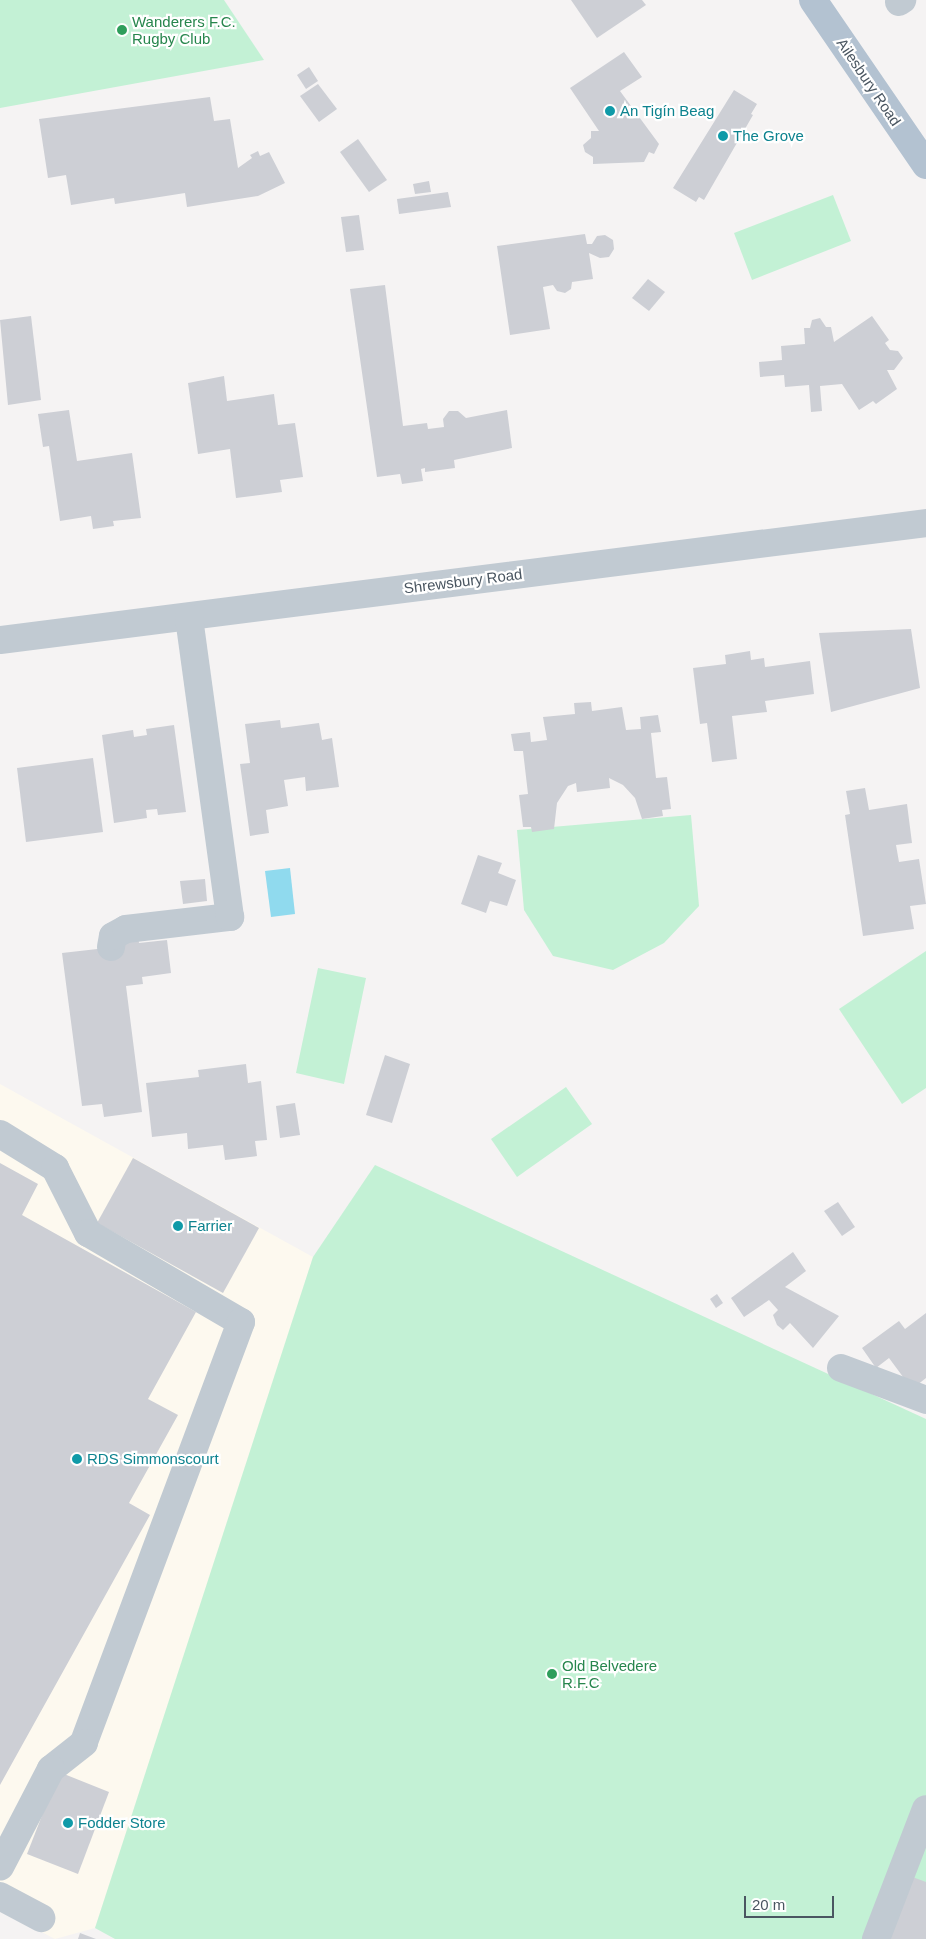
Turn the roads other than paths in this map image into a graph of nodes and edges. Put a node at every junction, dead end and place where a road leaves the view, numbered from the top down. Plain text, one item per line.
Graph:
1 (813, 0) edge
2 (926, 165) edge
3 (926, 523) edge
4 (189, 618) junction
5 (0, 640) edge
6 (111, 947) dead end
7 (0, 1134) edge
8 (841, 1368) dead end
9 (926, 1400) edge
10 (926, 1809) edge
11 (0, 1867) edge
12 (0, 1896) edge
13 (42, 1918) dead end
14 (876, 1939) edge

1 - 2 main road, Ailesbury Road
3 - 4 street, Shrewsbury Road
4 - 5 street, Shrewsbury Road
4 - 6 street
7 - 11 street
8 - 9 street
10 - 14 street
12 - 13 street

